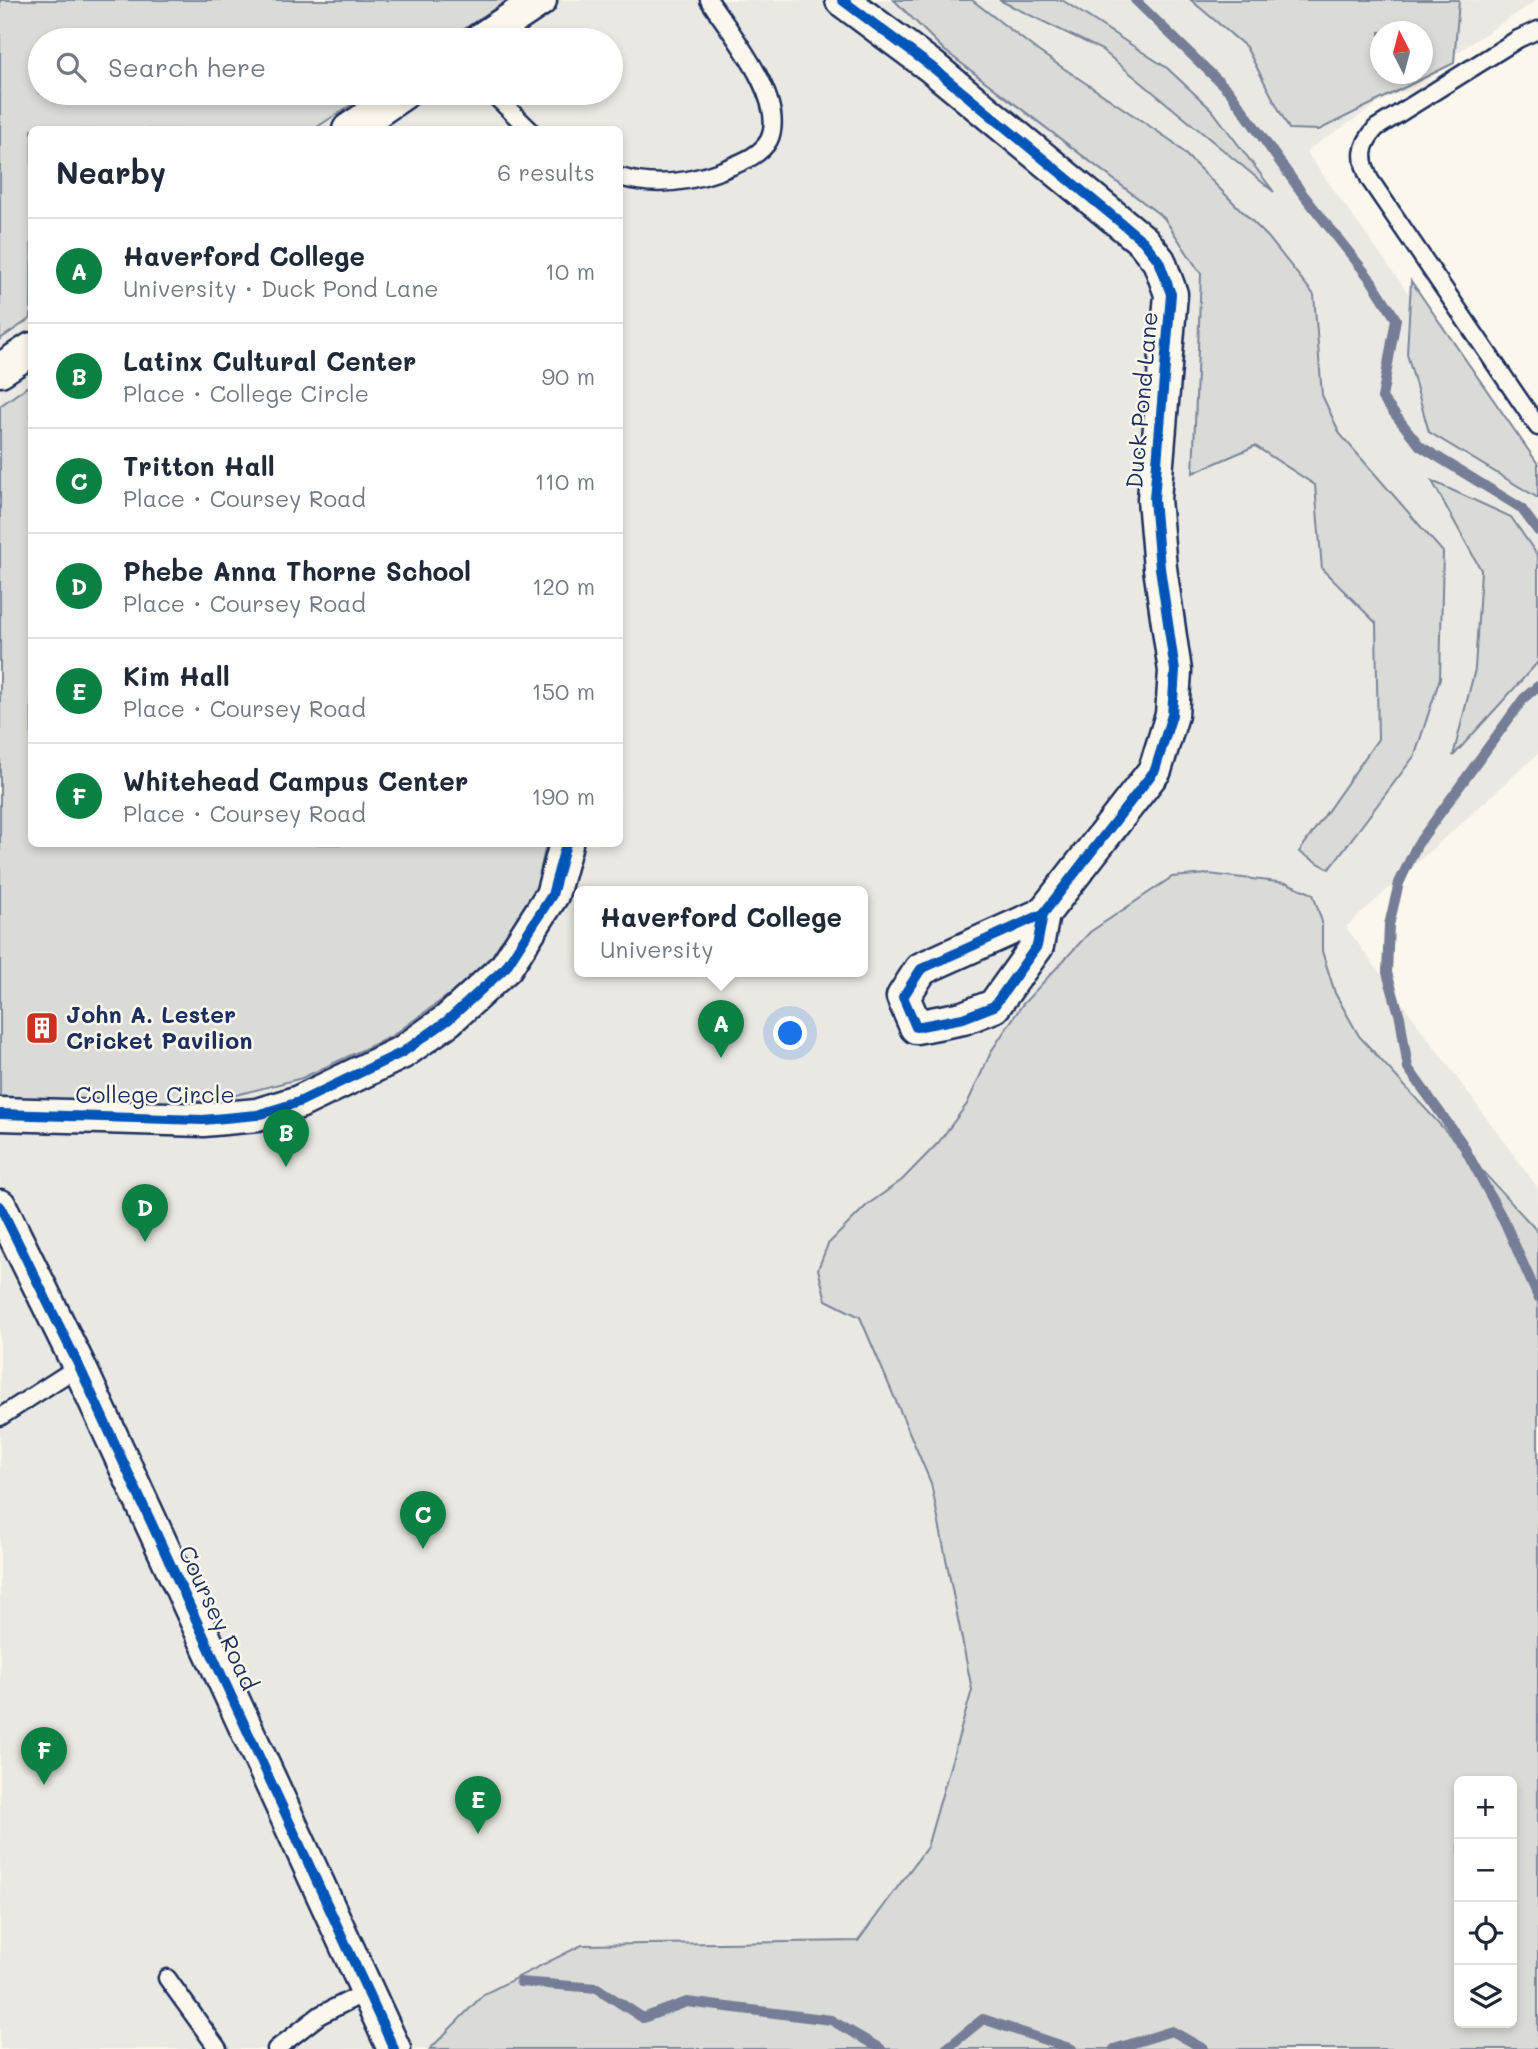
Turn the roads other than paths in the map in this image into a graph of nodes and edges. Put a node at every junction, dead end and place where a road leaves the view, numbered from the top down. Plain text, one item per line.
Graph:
1 (540, 0) edge
2 (709, 0) edge
3 (842, 0) edge
4 (498, 28) edge
5 (1538, 30) edge
6 (385, 105) edge
7 (504, 105) edge
8 (355, 126) edge
9 (526, 126) edge
10 (623, 178) edge
11 (28, 352) edge
12 (0, 370) edge
13 (1538, 427) edge
14 (565, 847) edge
15 (1043, 914) dead end
16 (0, 1114) edge
17 (0, 1206) edge
18 (79, 1366) junction
19 (0, 1417) edge
20 (167, 1978) dead end
21 (366, 1992) junction
22 (218, 2049) edge
23 (276, 2049) edge
24 (394, 2049) edge

1 - 4 street
2 - 10 lane
3 - 15 street, Duck Pond Lane
5 - 13 lane
6 - 8 street
7 - 9 lane
11 - 12 street
14 - 16 street, College Circle
17 - 18 street, Coursey Road
18 - 19 lane
18 - 21 street, Coursey Road
20 - 22 lane
21 - 23 lane
21 - 24 street, Coursey Road

